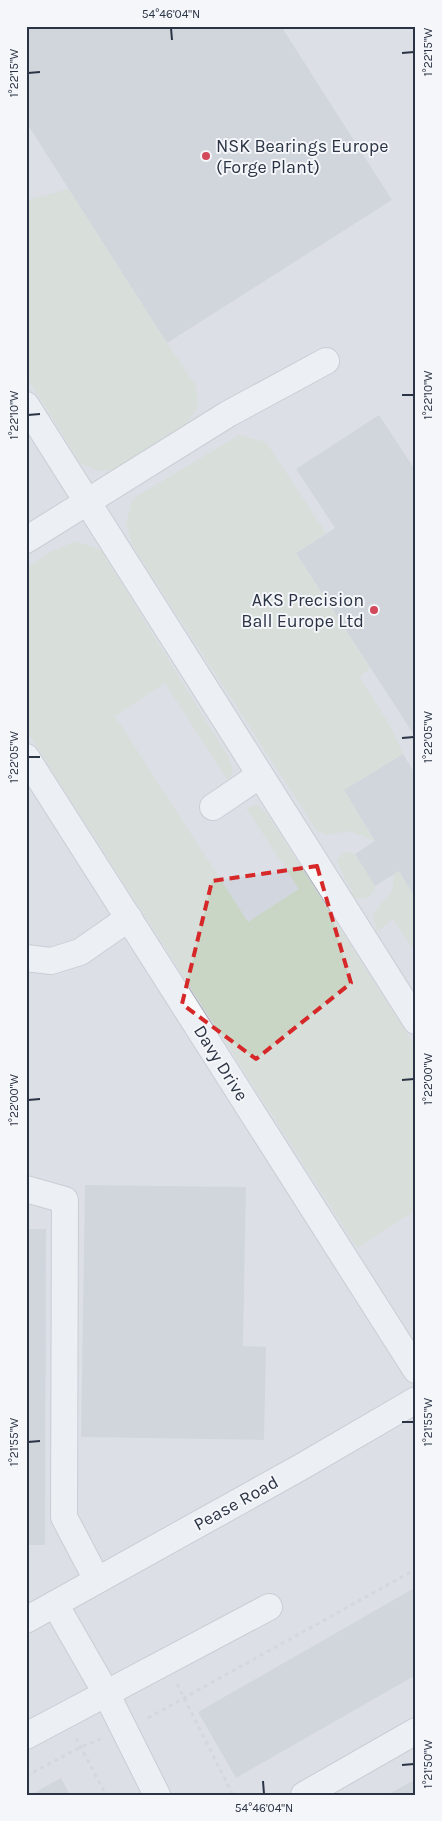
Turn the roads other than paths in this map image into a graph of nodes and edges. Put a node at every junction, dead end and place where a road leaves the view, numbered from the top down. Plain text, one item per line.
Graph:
1 (326, 361) dead end
2 (26, 405) edge
3 (87, 502) junction
4 (26, 540) edge
5 (26, 757) edge
6 (260, 776) junction
7 (213, 807) dead end
8 (129, 918) junction
9 (26, 958) edge
10 (416, 1021) edge
11 (26, 1189) edge
12 (416, 1370) edge
13 (416, 1400) edge
14 (97, 1580) junction
15 (56, 1604) junction
16 (269, 1607) dead end
17 (26, 1620) edge
18 (106, 1693) junction
19 (416, 1731) edge
20 (26, 1736) edge
21 (157, 1795) edge
22 (304, 1795) edge

1 - 3 street
2 - 3 street
3 - 4 street
3 - 6 street
5 - 8 street, Davy Drive
6 - 7 street
6 - 10 street
8 - 9 street
8 - 12 street, Davy Drive
11 - 14 street
13 - 14 street, Pease Road
14 - 15 street, Pease Road
15 - 17 street, Pease Road
15 - 18 street
16 - 18 street
18 - 20 street
18 - 21 street
19 - 22 street

